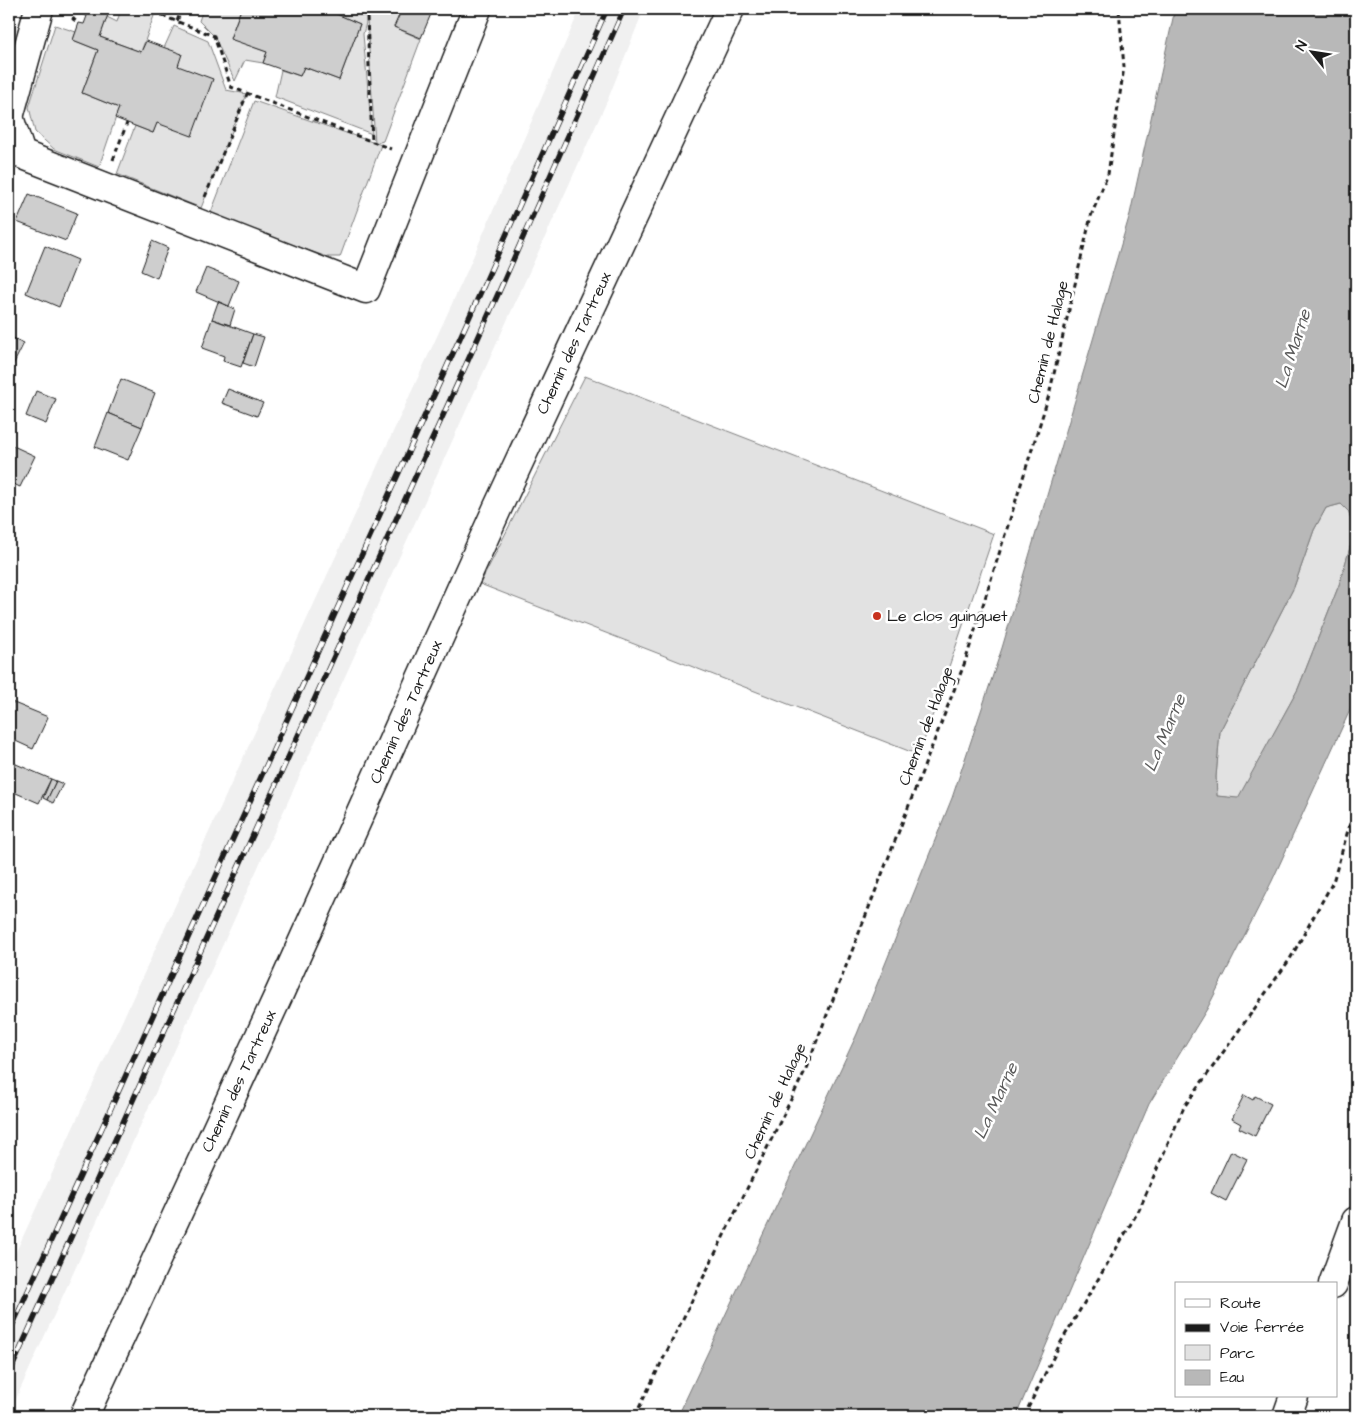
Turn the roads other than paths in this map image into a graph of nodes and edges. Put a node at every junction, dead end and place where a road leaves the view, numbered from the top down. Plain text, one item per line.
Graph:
1 (39, 9) edge
2 (730, 9) edge
3 (476, 10) edge
4 (9, 117) edge
5 (1356, 1221) edge
6 (1334, 1282) edge
7 (1293, 1398) edge
8 (84, 1416) edge
9 (1287, 1416) edge

1 - 4 street
2 - 8 street, Chemin des Tartreux
3 - 4 street
5 - 6 street
7 - 9 street

